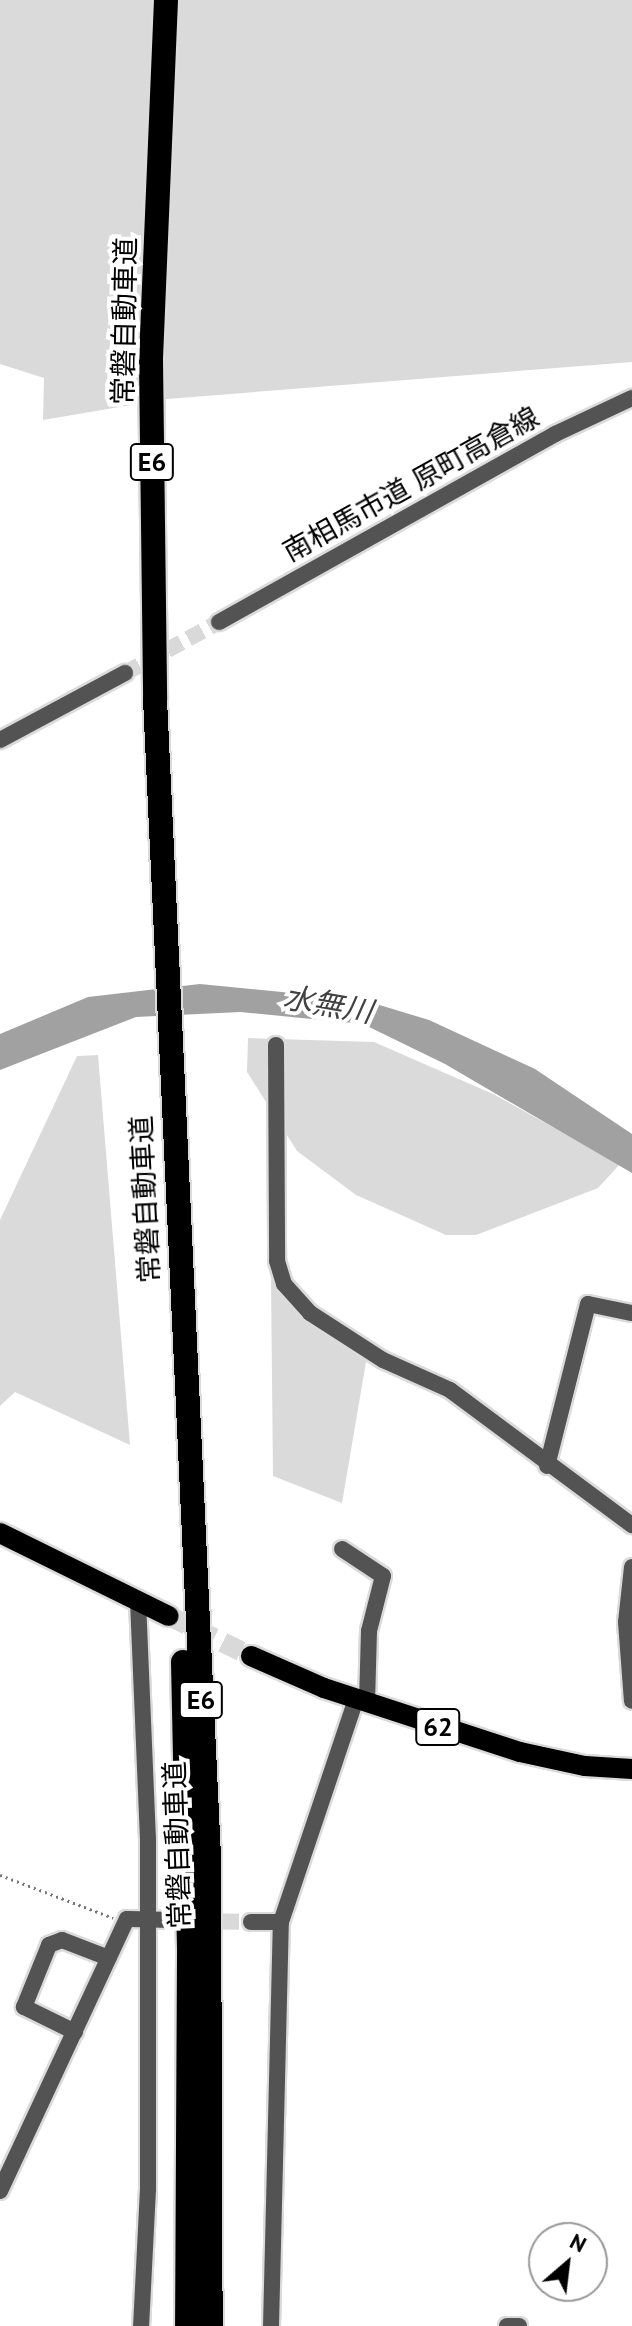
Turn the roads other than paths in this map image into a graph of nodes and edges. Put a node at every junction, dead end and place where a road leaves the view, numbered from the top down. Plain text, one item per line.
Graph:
1 (166, 0) edge
2 (632, 398) edge
3 (219, 622) tunnel mouth
4 (125, 673) tunnel mouth
5 (0, 740) edge
6 (276, 1045) dead end
7 (169, 1075) junction
8 (632, 1313) edge
9 (547, 1466) junction
10 (632, 1525) edge
11 (0, 1533) edge
12 (342, 1549) dead end
13 (632, 1567) edge
14 (138, 1601) junction
15 (169, 1616) tunnel mouth
16 (251, 1656) tunnel mouth
17 (362, 1700) junction
18 (632, 1701) edge
19 (632, 1769) edge
20 (147, 1919) junction
21 (174, 1920) dead end
22 (251, 1922) tunnel mouth
23 (281, 1922) junction
24 (109, 1958) junction
25 (75, 2032) junction
26 (0, 2191) edge
27 (141, 2326) edge
28 (187, 2326) edge
29 (211, 2326) edge
30 (271, 2326) edge
31 (507, 2326) edge
32 (519, 2326) edge

1 - 7 highway, 常磐自動車道 / E6
2 - 3 street, 南相馬市道 原町高倉線
4 - 5 street
6 - 9 street
7 - 28 highway, 常磐自動車道 / E6
7 - 29 highway, 常磐自動車道 / E6
8 - 9 street
9 - 10 street
11 - 14 main road
12 - 17 street
13 - 18 street
14 - 15 main road
14 - 20 street
16 - 17 main road, 62
17 - 19 main road, 62
17 - 23 street
20 - 21 street
20 - 24 street
20 - 27 street
22 - 23 street
23 - 30 street
24 - 25 street
24 - 25 street
25 - 26 street
31 - 32 street

